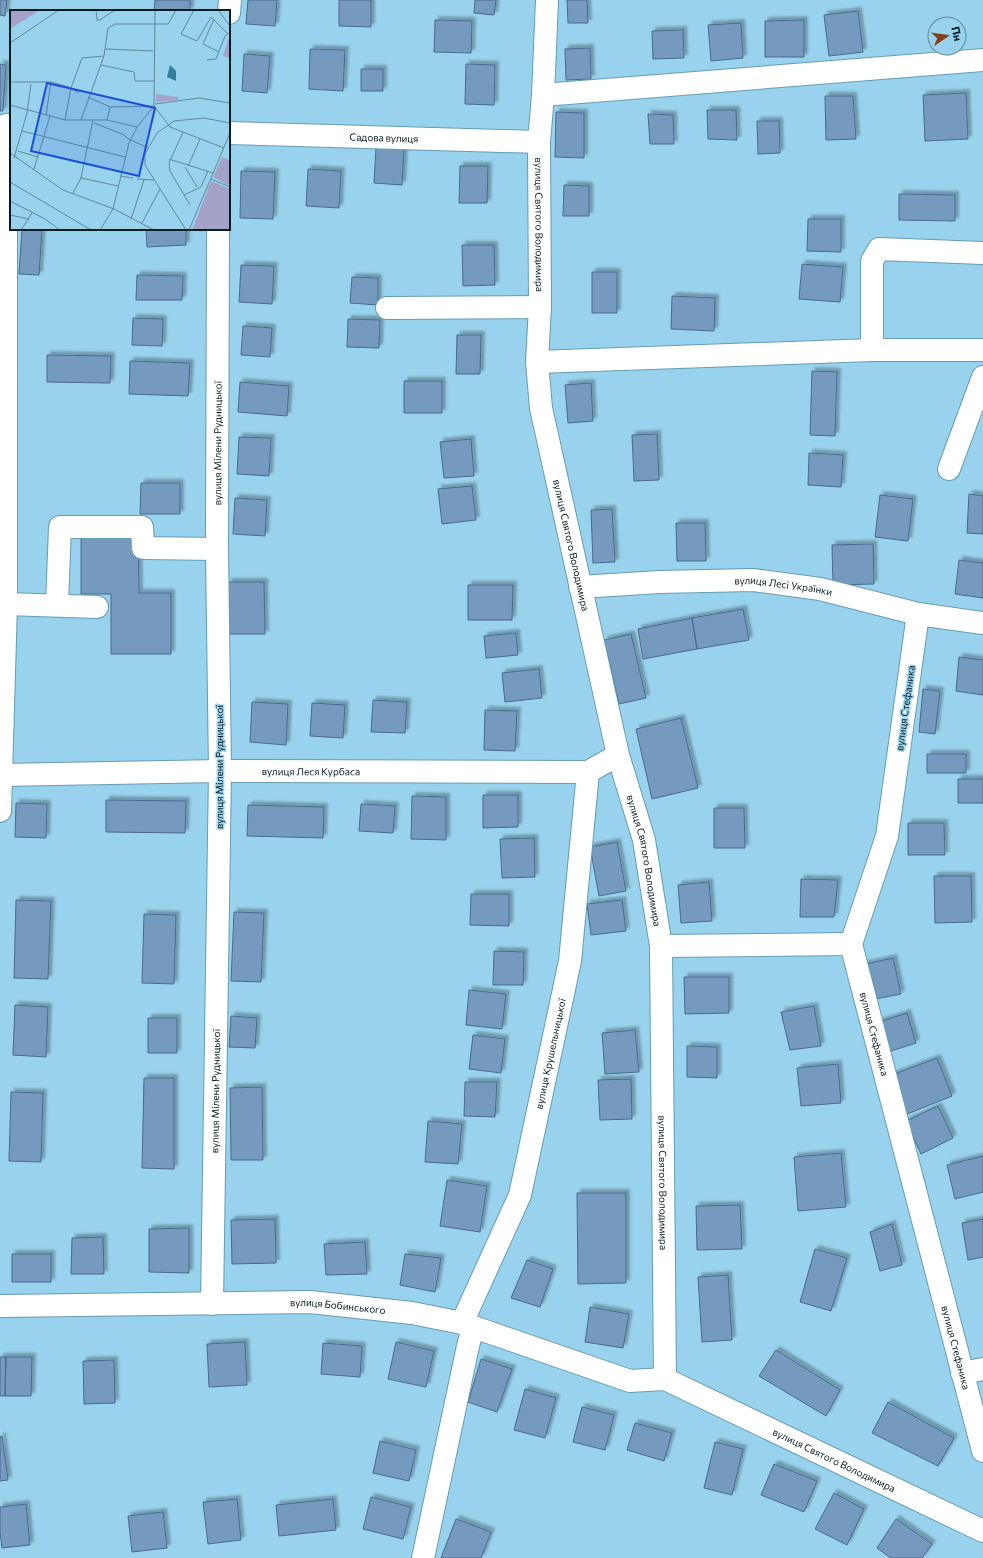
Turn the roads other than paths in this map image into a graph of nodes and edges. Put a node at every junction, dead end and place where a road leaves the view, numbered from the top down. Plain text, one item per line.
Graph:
1 (230, 0) edge
2 (547, 0) edge
3 (229, 10) edge
4 (983, 60) edge
5 (543, 95) junction
6 (6, 125) edge
7 (230, 133) edge
8 (539, 142) junction
9 (218, 230) edge
10 (983, 253) edge
11 (540, 307) junction
12 (387, 308) dead end
13 (872, 350) junction
14 (983, 350) edge
15 (537, 362) junction
16 (983, 377) edge
17 (949, 469) dead end
18 (217, 549) junction
19 (580, 588) junction
20 (6, 604) junction
21 (57, 605) junction
22 (98, 606) dead end
23 (918, 614) junction
24 (983, 623) edge
25 (618, 755) junction
26 (220, 771) junction
27 (588, 772) junction
28 (0, 775) edge
29 (0, 810) edge
30 (851, 944) junction
31 (660, 946) junction
32 (212, 1304) junction
33 (0, 1306) edge
34 (468, 1325) junction
35 (973, 1371) edge
36 (665, 1379) junction
37 (982, 1446) edge
38 (983, 1530) edge
39 (423, 1558) edge

1 - 3 street
2 - 5 street, вулиця Святого Володимира
4 - 5 street
5 - 8 street, вулиця Святого Володимира
6 - 20 street
7 - 8 street, Садова вулиця
8 - 11 street, вулиця Святого Володимира
9 - 18 street, вулиця Мілени Рудницької
10 - 13 street
11 - 12 street
11 - 15 street, вулиця Святого Володимира
13 - 14 street
13 - 15 street
15 - 19 street, вулиця Святого Володимира
16 - 17 street
18 - 21 street
18 - 26 street, вулиця Мілени Рудницької
19 - 23 street, вулиця Лесі Українки
19 - 25 street, вулиця Святого Володимира
20 - 21 street
20 - 28 street
21 - 22 street
23 - 24 street, вулиця Лесі Українки
23 - 30 street, вулиця Стефаника
25 - 27 street, вулиця Леся Курбаса
25 - 31 street, вулиця Святого Володимира
26 - 27 street, вулиця Леся Курбаса
26 - 28 street, вулиця Леся Курбаса
26 - 32 street, вулиця Мілени Рудницької
27 - 34 street, вулиця Крушельницької
28 - 29 street
30 - 31 street
30 - 35 street, вулиця Стефаника
31 - 36 street, вулиця Святого Володимира
32 - 33 street, вулиця Бобинського
32 - 34 street, вулиця Бобинського
34 - 36 street, вулиця Бобинського
34 - 39 street, вулиця Крушельницької
35 - 37 street, вулиця Стефаника
36 - 38 street, вулиця Святого Володимира

